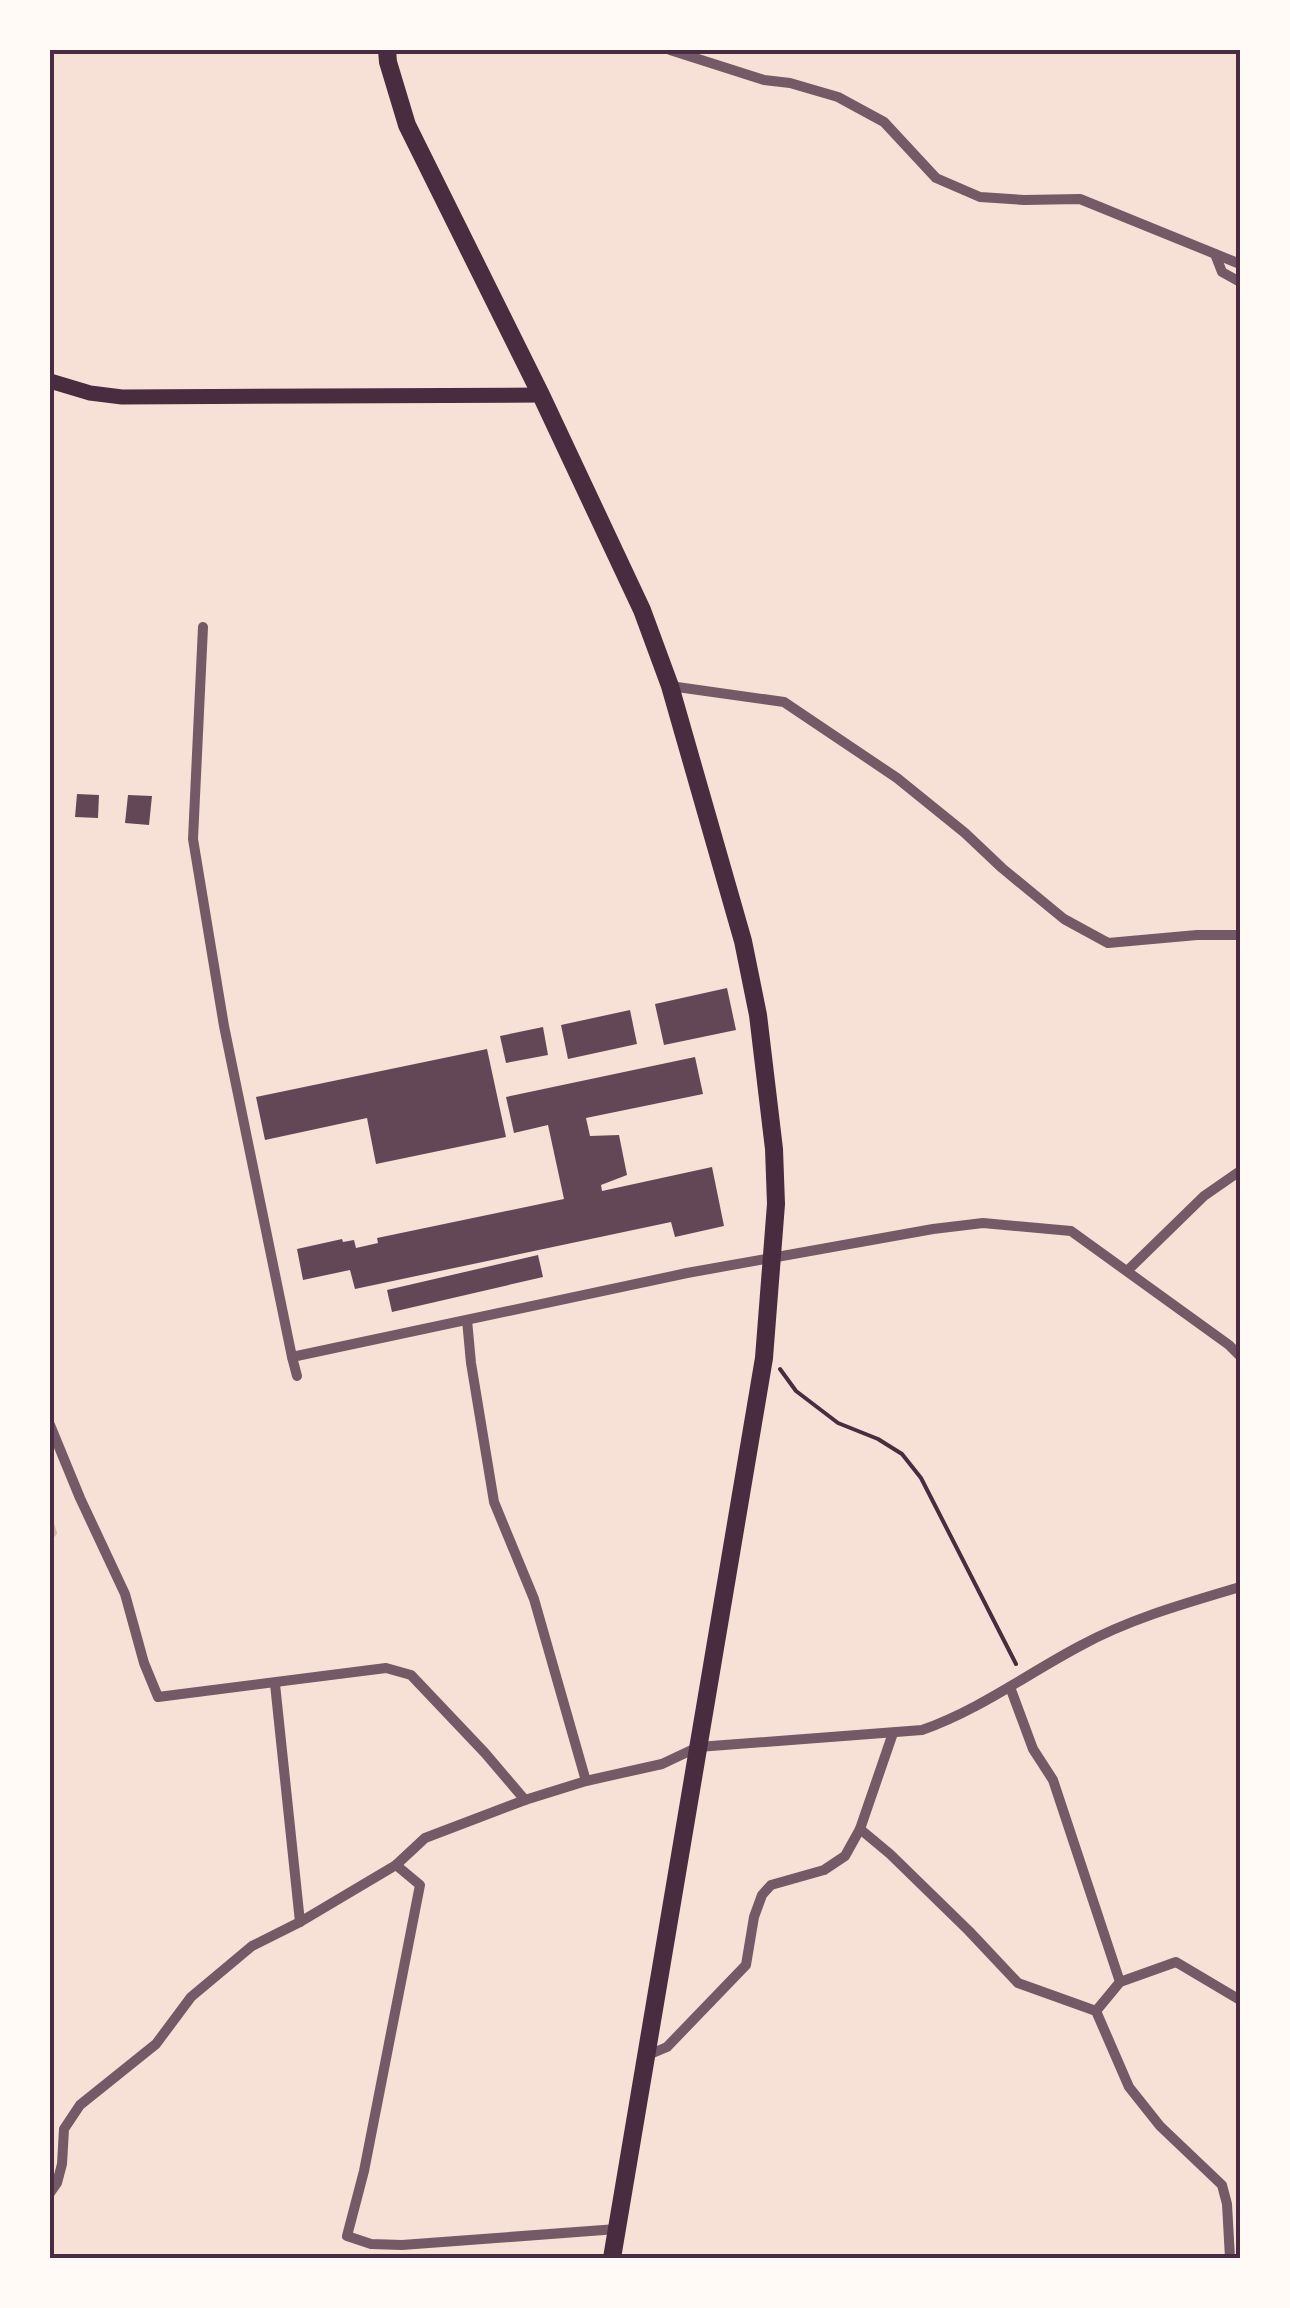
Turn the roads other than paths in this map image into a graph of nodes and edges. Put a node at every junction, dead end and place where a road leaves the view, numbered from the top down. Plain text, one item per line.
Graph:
1 (388, 50) edge
2 (670, 50) edge
3 (722, 50) edge
4 (718, 64) junction
5 (1215, 254) junction
6 (1240, 264) edge
7 (1240, 282) edge
8 (50, 381) edge
9 (541, 396) junction
10 (203, 627) dead end
11 (670, 686) junction
12 (1240, 935) edge
13 (1240, 1171) edge
14 (773, 1258) junction
15 (1127, 1271) junction
16 (466, 1320) junction
17 (1240, 1356) edge
18 (292, 1357) junction
19 (296, 1376) dead end
20 (50, 1425) edge
21 (1240, 1587) edge
22 (275, 1684) junction
23 (1010, 1687) junction
24 (893, 1733) junction
25 (698, 1747) junction
26 (586, 1780) junction
27 (525, 1800) junction
28 (860, 1829) junction
29 (396, 1865) junction
30 (300, 1922) junction
31 (1120, 1982) junction
32 (1240, 2000) edge
33 (1096, 2011) junction
34 (648, 2055) junction
35 (50, 2192) edge
36 (617, 2229) junction
37 (612, 2258) edge
38 (1230, 2258) edge

1 - 9 main road
2 - 4 street
3 - 4 street
4 - 5 street
5 - 6 street
5 - 7 street
8 - 9 main road
9 - 11 main road
10 - 18 street
11 - 12 street
11 - 14 main road
13 - 15 street
14 - 15 street
14 - 16 street
14 - 25 main road
15 - 17 street
16 - 18 street
16 - 26 street
18 - 19 street
20 - 22 street
21 - 23 street
22 - 27 street
22 - 30 street
23 - 24 street
23 - 31 street
24 - 25 street
24 - 28 street
25 - 26 street
25 - 34 main road
26 - 27 street
27 - 29 street
28 - 33 street
28 - 34 street
29 - 30 street
29 - 36 street
30 - 35 street
31 - 32 street
31 - 33 street
33 - 38 street
34 - 36 main road
36 - 37 main road

